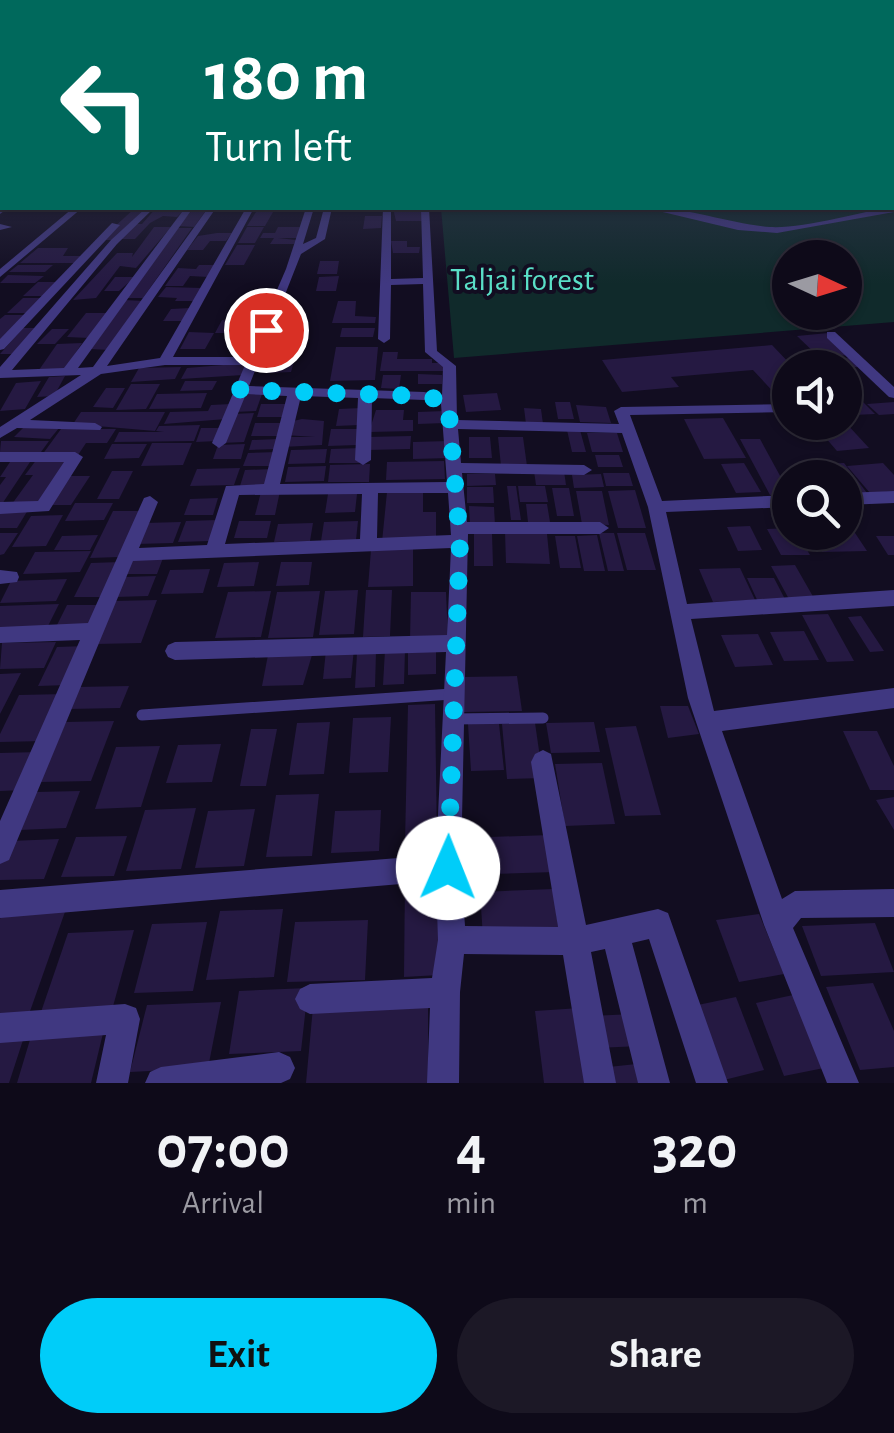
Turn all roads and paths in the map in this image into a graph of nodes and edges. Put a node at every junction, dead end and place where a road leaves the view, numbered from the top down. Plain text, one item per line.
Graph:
1 (76, 210) edge
2 (132, 210) edge
3 (148, 210) edge
4 (187, 210) edge
5 (211, 210) edge
6 (249, 210) edge
7 (309, 210) edge
8 (328, 210) edge
9 (387, 210) edge
10 (425, 210) edge
11 (659, 210) edge
12 (883, 210) edge
13 (296, 252) junction
14 (0, 274) edge
15 (429, 281) junction
16 (384, 282) junction
17 (831, 335) dead end
18 (384, 339) dead end
19 (0, 346) edge
20 (166, 361) junction
21 (253, 361) junction
22 (97, 371) junction
23 (68, 372) junction
24 (1, 374) edge
25 (240, 390) junction
26 (295, 391) junction
27 (365, 394) junction
28 (894, 394) edge
29 (448, 402) junction
30 (772, 408) edge
31 (452, 424) junction
32 (4, 427) edge
33 (96, 427) dead end
34 (628, 428) junction
35 (219, 443) dead end
36 (0, 457) edge
37 (363, 460) dead end
38 (584, 470) dead end
39 (455, 477) junction
40 (370, 488) junction
41 (272, 489) junction
42 (894, 496) edge
43 (862, 498) edge
44 (150, 502) dead end
45 (772, 502) edge
46 (656, 507) junction
47 (0, 508) edge
48 (600, 528) dead end
49 (459, 534) junction
50 (368, 546) junction
51 (214, 552) junction
52 (127, 555) junction
53 (894, 598) edge
54 (680, 612) junction
55 (96, 631) junction
56 (0, 635) edge
57 (454, 643) junction
58 (175, 651) dead end
59 (452, 694) junction
60 (894, 698) edge
61 (142, 715) dead end
62 (543, 718) dead end
63 (451, 719) junction
64 (707, 722) junction
65 (543, 762) dead end
66 (0, 851) edge
67 (448, 868) junction
68 (894, 903) edge
69 (0, 904) edge
70 (778, 926) junction
71 (614, 933) junction
72 (452, 940) junction
73 (575, 941) junction
74 (445, 992) junction
75 (310, 999) dead end
76 (0, 1028) edge
77 (279, 1068) dead end
78 (112, 1083) edge
79 (161, 1083) edge
80 (444, 1083) edge
81 (600, 1083) edge
82 (654, 1083) edge
83 (712, 1083) edge
84 (844, 1083) edge

1 - 14 street
2 - 19 street
3 - 24 street
4 - 23 street
5 - 22 street
6 - 20 street
7 - 13 street
8 - 13 street
9 - 16 street
10 - 15 street
11 - 12 street
13 - 21 street
15 - 16 street
15 - 29 street
16 - 18 street
17 - 28 street
20 - 21 street
20 - 22 street
21 - 25 street
22 - 23 street
22 - 32 street
23 - 24 street
25 - 26 street
25 - 35 street
26 - 27 street
26 - 41 street
27 - 29 street
27 - 37 street
29 - 31 street
30 - 34 street
31 - 34 street
31 - 39 street
32 - 33 street
34 - 46 street
36 - 47 street
38 - 39 street
39 - 40 street
39 - 49 street
40 - 41 street
40 - 50 street
41 - 51 street
42 - 43 street
44 - 52 street
45 - 46 street
46 - 54 street
48 - 49 street
49 - 50 street
49 - 57 street
50 - 51 street
51 - 52 street
52 - 55 street
53 - 54 street
54 - 64 street
55 - 56 street
55 - 66 street
57 - 58 street
57 - 59 street
59 - 61 lane
59 - 63 street
60 - 64 street
62 - 63 lane
63 - 67 street
64 - 70 street
65 - 73 street
67 - 69 street
67 - 72 street
68 - 70 street
70 - 84 street
71 - 73 street
71 - 82 street
71 - 83 street
72 - 73 street
72 - 74 street
73 - 81 street
74 - 75 street
74 - 80 street
76 - 78 street
77 - 79 street

